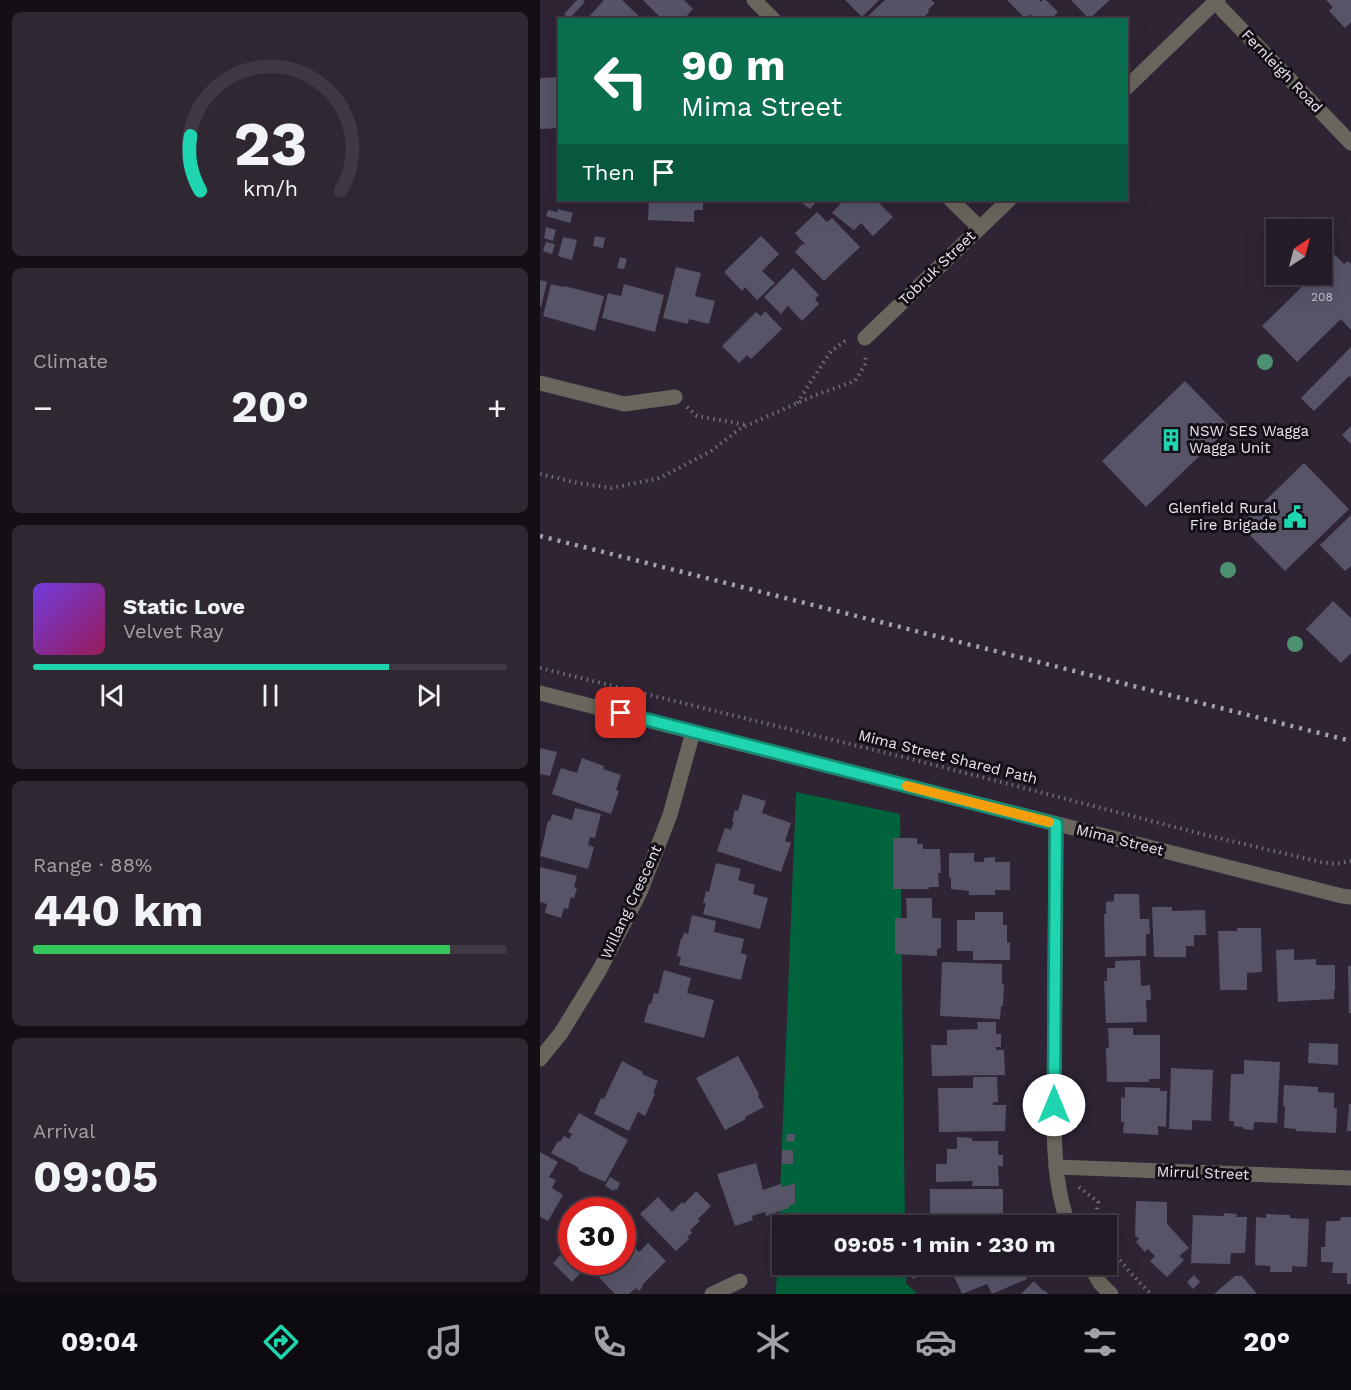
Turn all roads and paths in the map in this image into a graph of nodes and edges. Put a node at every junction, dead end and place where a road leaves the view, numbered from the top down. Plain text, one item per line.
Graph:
1 (754, 0) edge
2 (1216, 1) edge
3 (766, 17) edge
4 (1128, 86) edge
5 (1351, 142) edge
6 (952, 201) edge
7 (1008, 201) edge
8 (979, 227) junction
9 (865, 338) junction
10 (540, 383) edge
11 (675, 397) joint
12 (797, 403) junction
13 (748, 426) junction
14 (540, 474) edge
15 (540, 669) edge
16 (540, 693) edge
17 (693, 732) junction
18 (1056, 824) junction
19 (1351, 861) edge
20 (1351, 897) edge
21 (540, 1059) edge
22 (1056, 1167) junction
23 (1351, 1178) edge
24 (1065, 1215) edge
25 (1096, 1215) edge
26 (1117, 1256) edge
27 (1095, 1275) edge
28 (740, 1281) dead end
29 (712, 1294) edge
30 (1111, 1294) edge
31 (1151, 1294) edge

1 - 3 street
2 - 4 street
2 - 5 street, Fernleigh Road
6 - 8 street
7 - 8 street, Tobruk Street
8 - 9 street, Tobruk Street
9 - 12 path
9 - 12 path
10 - 11 street
11 - 13 path
12 - 13 path
13 - 14 path
15 - 19 path, Mima Street Shared Path
16 - 17 street, Mima Street
17 - 18 street, Mima Street
17 - 21 street, Willang Crescent
18 - 20 street, Mima Street
18 - 22 street
22 - 23 street, Mirrul Street
22 - 24 street
22 - 25 path
26 - 31 path
27 - 30 street
28 - 29 street

